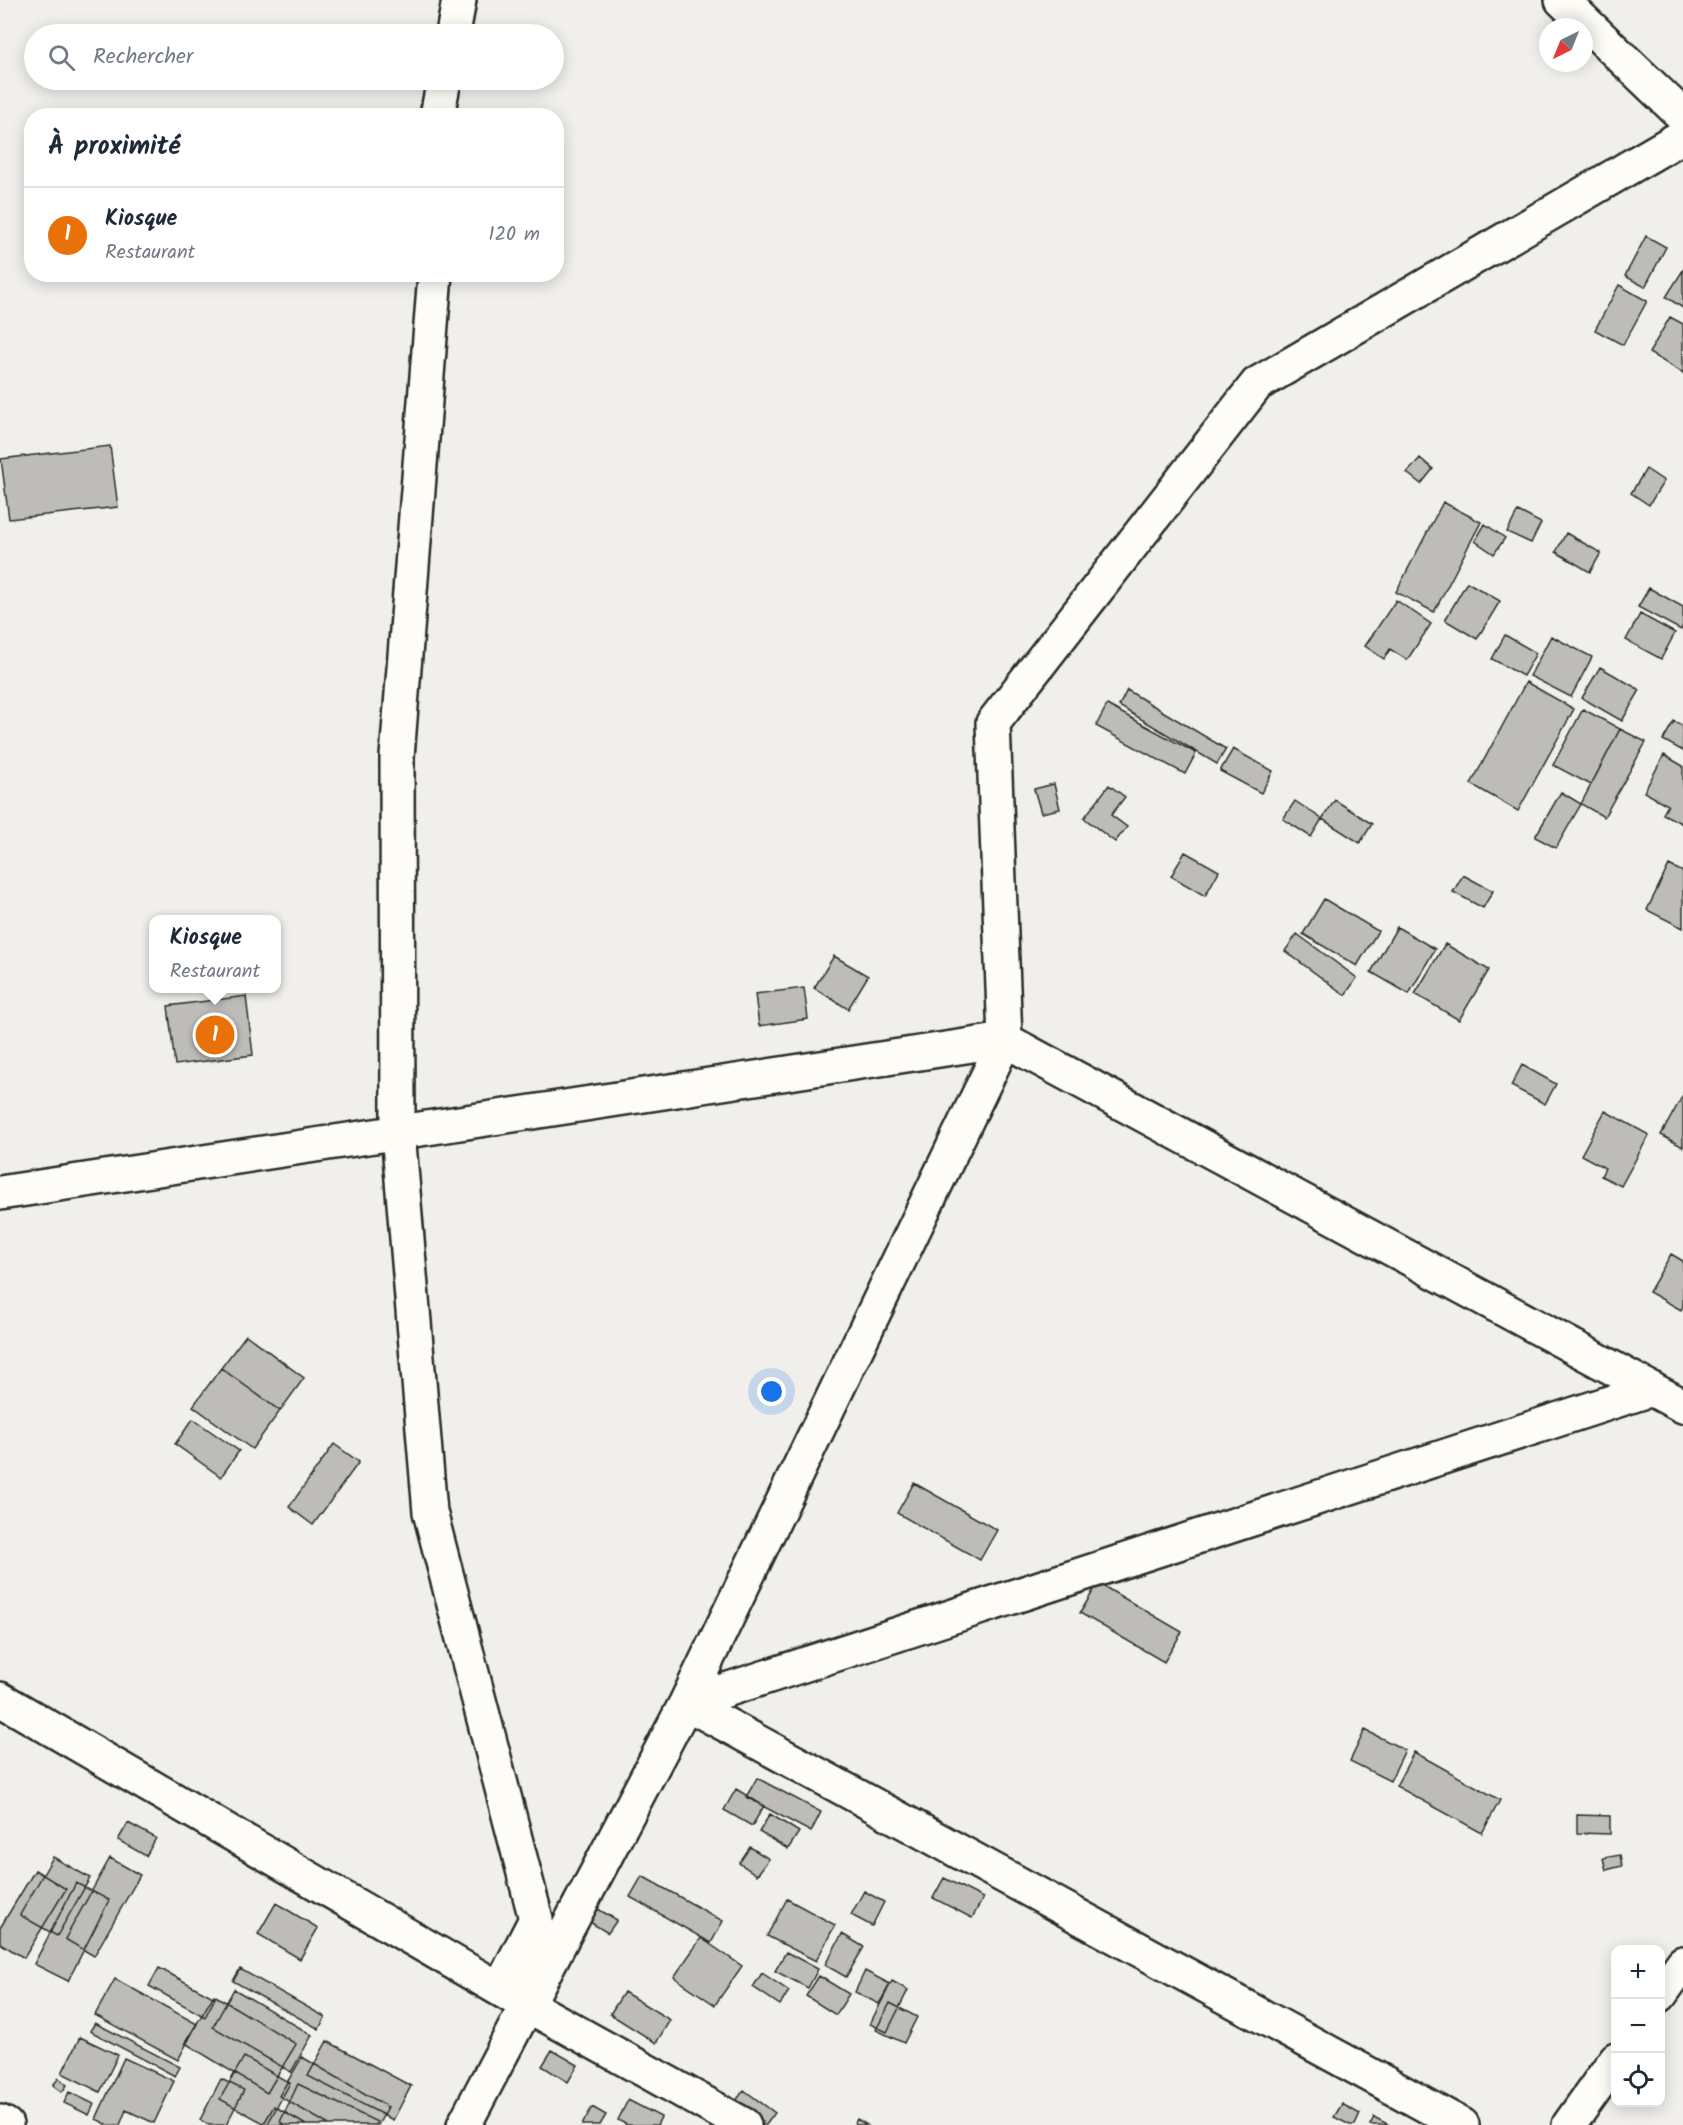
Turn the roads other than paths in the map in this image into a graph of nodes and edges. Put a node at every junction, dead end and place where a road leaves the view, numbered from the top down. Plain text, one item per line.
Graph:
1 (459, 0) edge
2 (1562, 0) edge
3 (455, 24) edge
4 (442, 90) edge
5 (439, 108) edge
6 (1683, 116) edge
7 (1683, 135) edge
8 (434, 282) edge
9 (1005, 1040) junction
10 (398, 1132) junction
11 (0, 1193) edge
12 (1652, 1389) junction
13 (1683, 1406) edge
14 (0, 1699) edge
15 (686, 1703) junction
16 (1683, 1963) edge
17 (1665, 1988) edge
18 (514, 1997) junction
19 (1611, 2066) edge
20 (0, 2122) edge
21 (6, 2125) edge
22 (464, 2125) edge
23 (744, 2125) edge
24 (1462, 2125) edge
25 (1569, 2125) edge

1 - 3 street
2 - 6 street
4 - 5 street
7 - 9 street
8 - 10 street
9 - 10 street
9 - 12 street
9 - 15 street
10 - 11 street
10 - 18 street
12 - 13 street
12 - 15 street
14 - 18 street
15 - 18 street
15 - 24 street
16 - 17 street
18 - 22 street
18 - 23 street
19 - 25 street
20 - 21 street

